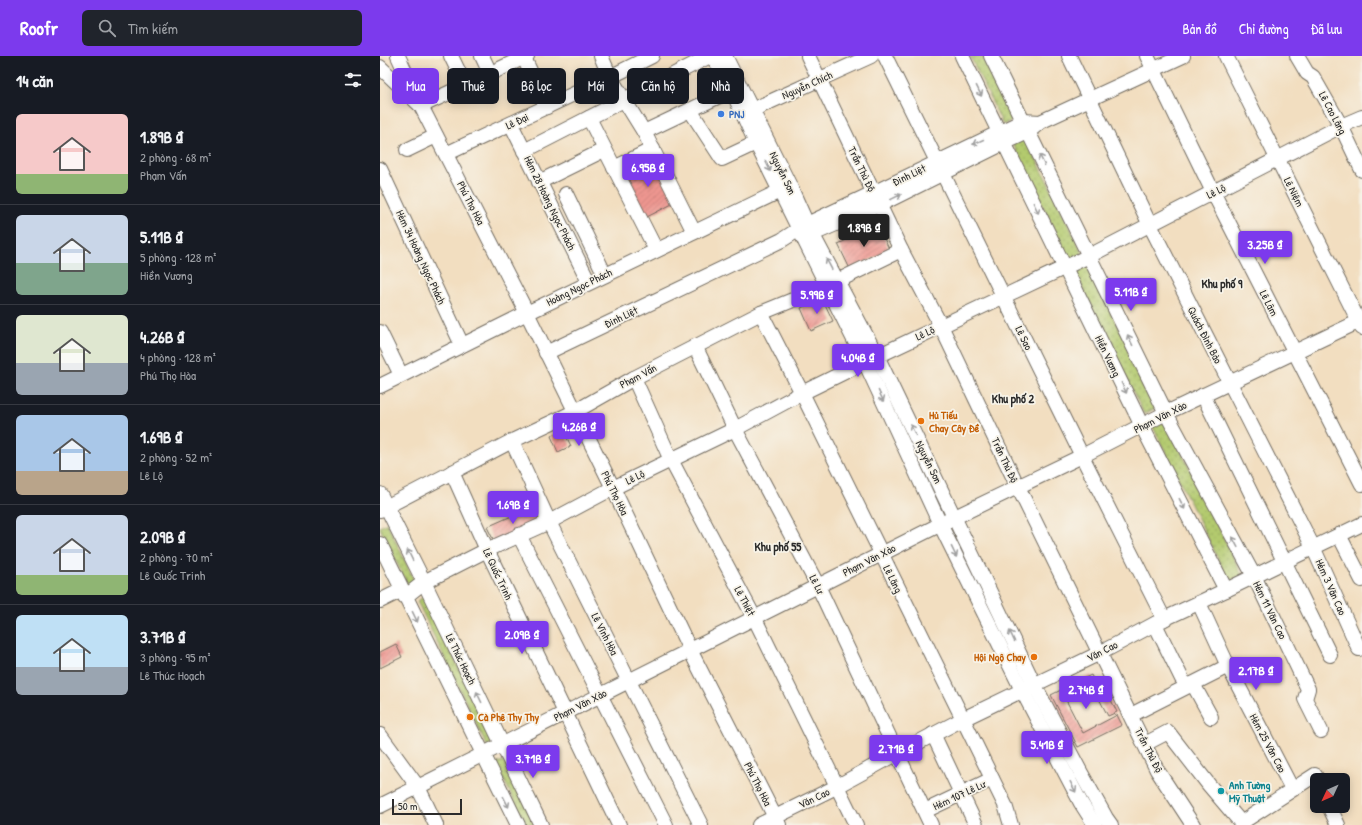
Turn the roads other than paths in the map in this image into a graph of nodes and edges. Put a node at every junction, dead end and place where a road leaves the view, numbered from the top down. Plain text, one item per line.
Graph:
1 (398, 56) edge
2 (451, 56) edge
3 (482, 56) edge
4 (601, 56) edge
5 (652, 56) edge
6 (712, 56) edge
7 (725, 56) edge
8 (808, 56) edge
9 (871, 56) edge
10 (885, 56) edge
11 (962, 56) edge
12 (991, 56) edge
13 (1069, 56) edge
14 (1147, 56) edge
15 (1183, 56) edge
16 (1226, 56) edge
17 (1297, 56) edge
18 (526, 57) edge
19 (380, 67) edge
20 (457, 68) edge
21 (488, 68) edge
22 (606, 68) edge
23 (719, 68) edge
24 (499, 69) edge
25 (1154, 69) junction
26 (619, 72) edge
27 (819, 79) junction
28 (619, 92) edge
29 (447, 94) edge
30 (574, 94) edge
31 (624, 100) junction
32 (1090, 100) junction
33 (703, 104) edge
34 (742, 104) edge
35 (421, 106) junction
36 (547, 107) junction
37 (690, 110) junction
38 (748, 112) junction
39 (1362, 117) edge
40 (588, 118) junction
41 (511, 124) junction
42 (1341, 126) junction
43 (1026, 127) junction
44 (644, 132) junction
45 (436, 136) junction
46 (1001, 138) junction
47 (756, 143) junction
48 (653, 149) junction
49 (407, 150) dead end
50 (604, 150) junction
51 (524, 151) junction
52 (446, 154) junction
53 (1278, 159) junction
54 (380, 168) edge
55 (614, 168) junction
56 (940, 168) junction
57 (1362, 170) edge
58 (539, 182) junction
59 (780, 191) junction
60 (1213, 192) junction
61 (566, 194) dead end
62 (876, 199) junction
63 (1150, 225) junction
64 (805, 231) junction
65 (694, 232) junction
66 (656, 250) junction
67 (901, 250) junction
68 (1089, 256) junction
69 (1065, 267) junction
70 (605, 275) junction
71 (589, 282) junction
72 (832, 283) junction
73 (1004, 296) junction
74 (526, 312) junction
75 (761, 313) junction
76 (1361, 323) edge
77 (941, 326) junction
78 (380, 332) edge
79 (462, 345) junction
80 (695, 346) junction
81 (1294, 352) junction
82 (546, 353) junction
83 (871, 359) junction
84 (401, 375) junction
85 (634, 378) junction
86 (1229, 383) junction
87 (380, 386) edge
88 (802, 392) junction
89 (1203, 395) junction
90 (576, 411) junction
91 (1166, 413) junction
92 (1142, 426) junction
93 (735, 429) junction
94 (512, 441) junction
95 (1082, 456) junction
96 (671, 460) junction
97 (452, 472) junction
98 (1362, 484) edge
99 (1018, 487) junction
100 (613, 488) junction
101 (380, 494) edge
102 (383, 509) edge
103 (955, 517) junction
104 (549, 522) junction
105 (940, 524) junction
106 (1362, 524) edge
107 (519, 535) junction
108 (1339, 535) junction
109 (380, 544) edge
110 (1313, 547) junction
111 (487, 550) junction
112 (881, 554) junction
113 (1284, 561) junction
114 (1254, 576) junction
115 (1362, 580) edge
116 (424, 582) junction
117 (818, 586) junction
118 (1226, 590) junction
119 (403, 593) junction
120 (380, 601) edge
121 (1199, 603) junction
122 (754, 617) junction
123 (1159, 621) junction
124 (1359, 648) dead end
125 (690, 650) junction
126 (1100, 653) junction
127 (1330, 655) dead end
128 (1228, 666) junction
129 (629, 680) junction
130 (1187, 682) junction
131 (1028, 687) junction
132 (601, 695) junction
133 (564, 713) junction
134 (1131, 715) junction
135 (1211, 717) dead end
136 (963, 719) junction
137 (1321, 731) dead end
138 (933, 734) junction
139 (380, 735) edge
140 (1145, 744) junction
141 (502, 745) junction
142 (898, 752) junction
143 (482, 755) junction
144 (1310, 778) edge
145 (992, 779) junction
146 (418, 787) junction
147 (836, 787) junction
148 (1292, 789) junction
149 (961, 794) junction
150 (1088, 800) junction
151 (380, 806) edge
152 (925, 811) junction
153 (1332, 813) edge
154 (777, 821) edge
155 (1190, 821) edge
156 (1242, 824) edge
157 (436, 825) edge
158 (518, 825) edge
159 (541, 825) edge
160 (619, 825) edge
161 (666, 825) edge
162 (701, 825) edge
163 (759, 825) edge
164 (856, 825) edge
165 (931, 825) edge
166 (976, 825) edge
167 (1011, 825) edge
168 (1095, 825) edge
169 (1111, 825) edge
170 (1338, 825) edge

1 - 35 street
2 - 20 street
3 - 21 street
4 - 22 street
5 - 26 street, Lê Đại
6 - 23 street, Nguyễn Sơn
6 - 31 street
7 - 38 street, Nguyễn Sơn
8 - 27 street, Trần Thủ Độ
9 - 27 street, Nguyễn Chích
10 - 56 street, Lê Sao
11 -> 46 street, Hiền Vương
12 - 43 street
13 - 32 street, Quách Đình Bảo
14 - 25 street, Lê Lâm
15 - 25 street, Đinh Liệt
16 - 53 street, Lê Niệm
17 - 42 street, Lê Cao Lãng
18 - 24 street
18 - 36 street
19 - 35 street, Phú Thọ Hòa
25 - 32 street, Đinh Liệt
25 - 60 street, Lê Lâm
27 - 38 street, Nguyễn Chích
27 - 62 street, Trần Thủ Độ
28 - 31 street
29 - 35 street
30 - 36 street, Lê Đại
31 - 40 street
31 - 44 street
32 - 43 street, Đinh Liệt
32 - 63 street, Quách Đình Bảo
33 - 37 street
34 - 38 street, Nguyễn Sơn
35 - 45 street, Phú Thọ Hòa
36 - 41 street, Lê Đại
37 - 44 street
37 - 47 street
38 - 47 street, Nguyễn Sơn
38 - 64 street, Nguyễn Sơn
39 - 42 street, Lê Lộ
40 - 50 street
40 - 51 street
41 - 51 street, Hẻm 28 Hoàng Ngọc Phách
41 - 52 street, Lê Đại
42 - 53 street, Lê Lộ
42 - 57 street, Lê Cao Lãng
43 - 46 street, Đinh Liệt
68 -> 43 street
44 - 48 street
45 - 49 street
45 - 52 street, Phú Thọ Hòa
46 - 56 street, Đinh Liệt
46 -> 69 street, Hiền Vương
47 -> 59 street, Nguyễn Sơn
48 - 55 street
48 - 65 street
50 - 55 street
50 - 58 street
51 - 58 street, Hẻm 28 Hoàng Ngọc Phách
52 - 74 street, Phú Thọ Hòa
53 - 60 street, Lê Lộ
53 - 76 street, Lê Niệm
54 - 79 street, Hẻm 34 Hoàng Ngọc Phách
55 - 66 street
56 - 62 street, Đinh Liệt
56 - 73 street, Lê Sao
58 - 71 street, Hẻm 28 Hoàng Ngọc Phách
59 - 64 street, Nguyễn Sơn
59 - 65 street, Hoàng Ngọc Phách
60 - 63 street, Lê Lộ
60 - 81 street, Lê Lâm
61 - 70 street
62 - 64 street, Đinh Liệt
62 - 67 street, Trần Thủ Độ
63 - 68 street, Lê Lộ
63 - 86 street, Quách Đình Bảo
64 - 72 street, Nguyễn Sơn
64 - 82 street, Đinh Liệt
65 - 66 street, Hoàng Ngọc Phách
66 - 70 street, Hoàng Ngọc Phách
67 - 72 street, Phạm Vấn
67 - 77 street, Trần Thủ Độ
68 - 69 street, Lê Lộ
91 -> 68 street
69 - 73 street, Lê Lộ
69 -> 92 street, Hiền Vương
70 - 71 street, Hoàng Ngọc Phách
71 - 74 street, Hoàng Ngọc Phách
72 - 75 street, Phạm Vấn
72 - 83 street, Nguyễn Sơn
73 - 77 street, Lê Lộ
73 - 95 street, Lê Sao
74 - 79 street, Hoàng Ngọc Phách
74 - 82 street, Phú Thọ Hòa
75 - 80 street, Phạm Vấn
75 - 88 street, Lê Lăng
76 - 81 street, Phạm Văn Xảo
77 - 83 street, Lê Lộ
77 - 99 street, Trần Thủ Độ
78 - 84 street
79 - 84 street, Hoàng Ngọc Phách
80 - 85 street, Phạm Vấn
80 - 93 street, Lê Lư
81 - 86 street, Phạm Văn Xảo
81 - 98 street, Lê Lâm
82 - 90 street, Phú Thọ Hòa
83 - 88 street, Lê Lộ
103 -> 83 street, Nguyễn Sơn
83 -> 105 street, Nguyễn Sơn
84 - 87 street, Hoàng Ngọc Phách
85 - 90 street, Phạm Vấn
85 - 96 street, Lê Thiệt
86 - 89 street, Phạm Văn Xảo
86 - 110 street, Quách Đình Bảo
88 - 93 street, Lê Lộ
88 - 112 street, Lê Lăng
89 - 91 street, Phạm Văn Xảo
89 - 113 street
90 - 94 street, Phạm Vấn
90 - 100 street, Phú Thọ Hòa
91 - 92 street, Phạm Văn Xảo
114 -> 91 street
92 - 95 street, Phạm Văn Xảo
92 -> 118 street, Hiền Vương
93 - 96 street, Lê Lộ
93 - 117 street, Lê Lư
94 - 97 street, Phạm Vấn
94 - 104 street, Lê Vĩnh Hòa
95 - 99 street, Phạm Văn Xảo
95 - 123 street, Lê Sao
96 - 100 street, Lê Lộ
96 - 122 street, Lê Thiệt
97 - 102 street, Phạm Vấn
97 - 111 street, Lê Quốc Trinh
99 - 103 street, Phạm Văn Xảo
99 - 126 street, Trần Thủ Độ
100 - 104 street, Lê Lộ
100 - 125 street, Phú Thọ Hòa
101 - 102 street, Lê Thúc Hoạch
116 -> 102 street, Lê Thúc Hoạch
103 - 105 street, Phạm Văn Xảo
131 -> 103 street, Nguyễn Sơn
104 - 107 street, Lê Lộ
104 - 129 street, Lê Vĩnh Hòa
105 - 112 street, Phạm Văn Xảo
105 -> 131 street, Nguyễn Sơn
106 - 108 street, Văn Cao
107 - 111 street, Lê Lộ
107 - 132 street
108 - 110 street, Văn Cao
108 - 115 street
109 - 119 street, Lê Thúc Hoạch
110 - 113 street, Văn Cao
110 - 124 street, Hẻm 3 Văn Cao
111 - 116 street, Lê Lộ
111 - 133 street, Lê Quốc Trinh
112 - 117 street, Phạm Văn Xảo
112 - 136 street, Lê Lăng
113 - 114 street, Văn Cao
113 - 127 street
114 - 118 street, Văn Cao
114 - 137 street, Hẻm 11 Văn Cao
116 - 119 street, Lê Lộ
141 -> 116 street, Lê Thúc Hoạch
117 - 122 street, Phạm Văn Xảo
117 - 142 street, Lê Lư
118 - 121 street, Văn Cao
119 - 120 street, Lê Lộ
119 -> 143 street, Lê Thúc Hoạch
121 - 123 street, Văn Cao
121 - 128 street, Hẻm 25 Văn Cao
122 - 125 street, Phạm Văn Xảo
122 - 147 street, Lê Thiệt
123 - 126 street, Văn Cao
123 - 130 street, Lê Sao
125 - 129 street, Phạm Văn Xảo
125 - 154 street, Phú Thọ Hòa
126 - 131 street, Văn Cao
126 - 134 street, Trần Thủ Độ
128 - 130 street
128 - 148 street, Hẻm 25 Văn Cao
129 - 132 street, Phạm Văn Xảo
129 - 162 street, Lê Vĩnh Hòa
130 - 134 street
130 - 135 street, Lê Sao
131 - 136 street, Văn Cao
131 - 150 street, Nguyễn Sơn
132 - 133 street, Phạm Văn Xảo
132 - 161 street
133 - 141 street, Phạm Văn Xảo
133 - 160 street, Lê Quốc Trinh
134 - 140 street, Trần Thủ Độ
136 - 138 street, Văn Cao
136 - 145 street, Lê Lăng
138 - 142 street, Văn Cao
138 - 149 street
139 - 146 street
140 - 155 street, Trần Thủ Độ
140 - 156 street
141 - 143 street, Phạm Văn Xảo
141 - 159 street, Lê Thúc Hoạch
142 - 147 street, Văn Cao
142 - 152 street, Lê Lư
143 - 146 street, Phạm Văn Xảo
143 -> 158 street, Lê Thúc Hoạch
144 - 148 street
145 - 149 street, Hẻm 107 Lê Lư
145 - 167 street, Lê Lăng
146 - 151 street, Phạm Văn Xảo
146 - 157 street
147 - 154 street, Văn Cao
147 - 164 street, Lê Thiệt
148 - 156 street
149 - 152 street, Hẻm 107 Lê Lư
149 - 166 street
150 - 168 street, Nguyễn Sơn
150 - 169 street, Nguyễn Sơn
152 - 165 street, Lê Lư
153 - 170 street
154 - 163 street, Văn Cao

